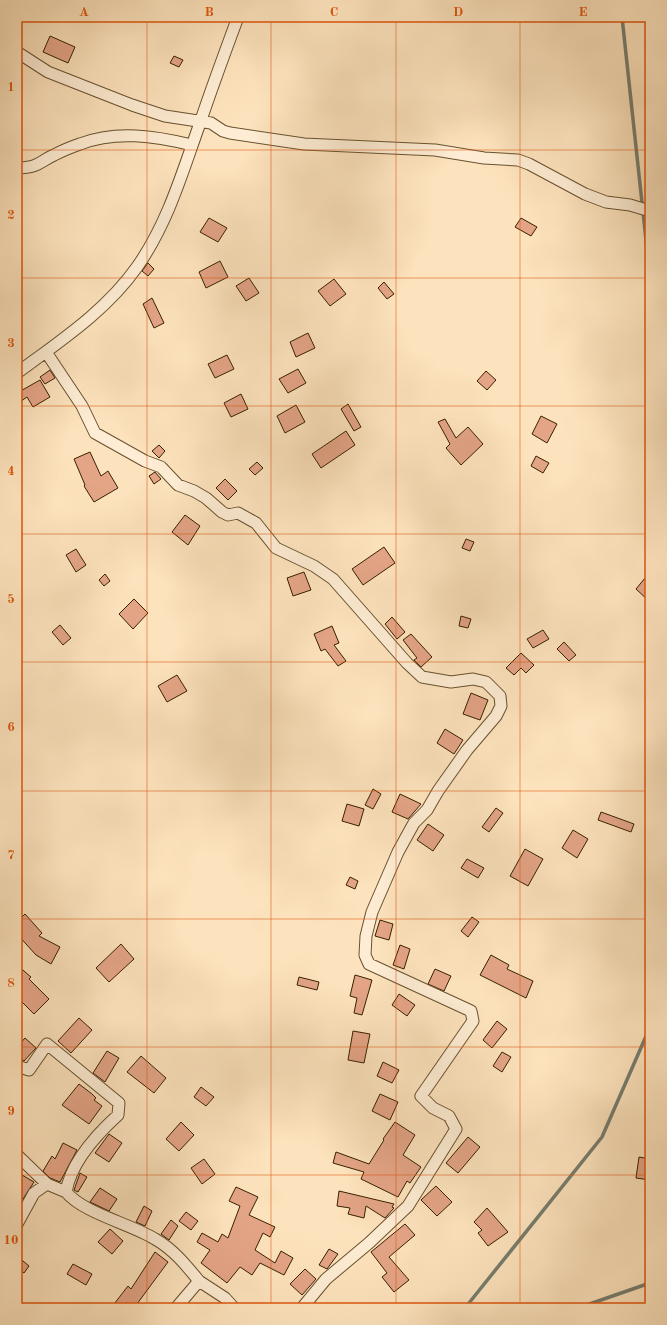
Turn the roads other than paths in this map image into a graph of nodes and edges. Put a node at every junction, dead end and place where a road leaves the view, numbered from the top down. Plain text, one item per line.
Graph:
1 (238, 17) edge
2 (17, 52) edge
3 (200, 122) junction
4 (192, 145) junction
5 (18, 168) edge
6 (650, 211) edge
7 (46, 352) junction
8 (17, 373) edge
9 (17, 1066) edge
10 (17, 1155) edge
11 (47, 1184) junction
12 (66, 1192) junction
13 (17, 1224) edge
14 (198, 1281) junction
15 (176, 1308) edge
16 (234, 1308) edge
17 (302, 1308) edge

1 - 3 street
2 - 3 street
3 - 4 street
3 - 6 street
4 - 5 street
4 - 7 street
7 - 8 street
7 - 17 street
9 - 12 street
10 - 11 street
11 - 12 street
11 - 13 street
12 - 14 street
14 - 15 street
14 - 16 street

